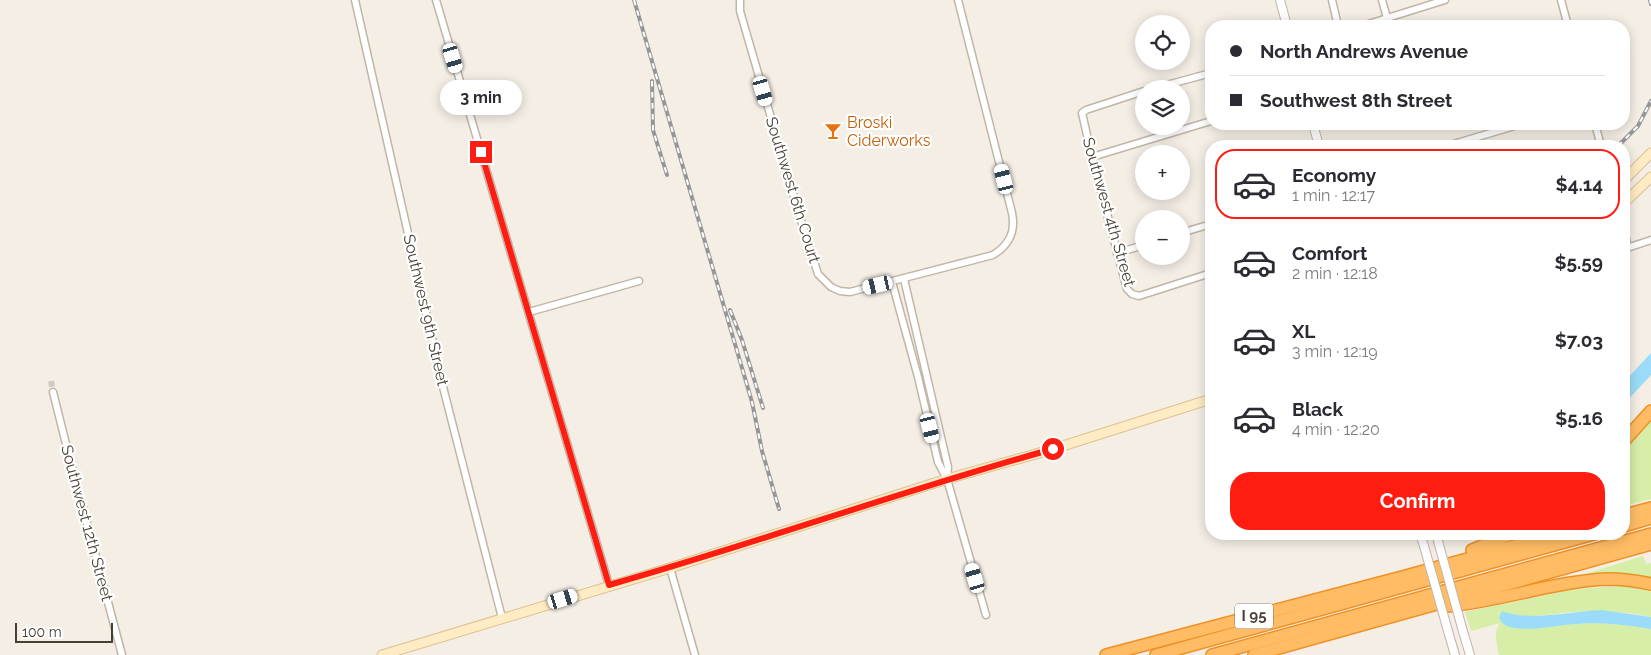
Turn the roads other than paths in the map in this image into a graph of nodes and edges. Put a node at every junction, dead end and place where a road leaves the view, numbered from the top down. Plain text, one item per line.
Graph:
1 (355, 0) edge
2 (436, 0) edge
3 (740, 0) edge
4 (958, 0) edge
5 (1280, 0) edge
6 (1332, 0) edge
7 (1382, 0) edge
8 (1446, 0) edge
9 (1561, 0) edge
10 (1387, 18) junction
11 (1285, 20) edge
12 (1337, 20) edge
13 (1381, 20) edge
14 (1566, 20) edge
15 (1205, 75) edge
16 (1185, 80) edge
17 (1135, 94) edge
18 (1205, 123) edge
19 (1501, 130) edge
20 (1467, 140) edge
21 (1651, 153) edge
22 (1092, 157) junction
23 (1630, 174) edge
24 (1651, 177) edge
25 (1630, 197) edge
26 (1205, 226) edge
27 (1190, 230) edge
28 (1651, 240) edge
29 (1630, 247) edge
30 (1135, 248) edge
31 (1118, 253) junction
32 (1205, 276) edge
33 (904, 279) junction
34 (639, 281) dead end
35 (892, 282) junction
36 (529, 312) junction
37 (53, 392) tunnel mouth
38 (1205, 401) edge
39 (1651, 411) edge
40 (1630, 434) edge
41 (946, 479) junction
42 (1651, 508) edge
43 (1630, 514) edge
44 (1651, 518) edge
45 (1630, 524) edge
46 (1651, 534) edge
47 (1422, 540) edge
48 (1438, 540) edge
49 (1498, 540) edge
50 (1536, 540) edge
51 (1572, 540) edge
52 (1629, 540) edge
53 (1630, 540) edge
54 (1651, 544) edge
55 (670, 568) junction
56 (1402, 577) junction
57 (1651, 584) edge
58 (609, 585) junction
59 (1418, 609) junction
60 (986, 615) dead end
61 (502, 618) junction
62 (122, 655) edge
63 (382, 655) edge
64 (695, 655) edge
65 (1106, 655) edge
66 (1156, 655) edge
67 (1212, 655) edge
68 (1254, 655) edge
69 (1455, 655) edge
70 (1470, 655) edge

1 - 61 street, Southwest 9th Street
2 - 36 street
3 - 35 street, Southwest 6th Court
4 - 33 street
5 - 11 street
6 - 12 street
7 - 10 street
8 - 10 street
9 - 14 street
10 - 13 street
15 - 16 street
17 - 22 street, Southwest 4th Street
18 - 22 street
19 - 20 street
21 - 23 main road
22 - 31 street, Southwest 4th Street
24 - 25 main road
26 - 27 street
28 - 29 street
30 - 31 street
31 - 32 street, Southwest 4th Street
33 - 35 street
33 - 41 street
34 - 36 street
35 - 41 street
36 - 58 street
37 - 62 street, Southwest 12th Street
38 - 41 main road
39 - 40 highway
41 - 55 main road
41 - 60 street
42 - 43 highway
44 - 45 highway
46 - 53 highway
47 - 69 street, bridge
48 - 70 street, bridge
49 - 56 highway
50 - 56 highway, I 95
51 - 66 highway
52 - 67 highway
54 - 59 highway, I 95
55 - 58 main road
55 - 64 street
56 - 65 highway, I 95
57 - 59 highway
58 - 61 main road
59 - 68 highway, I 95
61 - 63 main road

